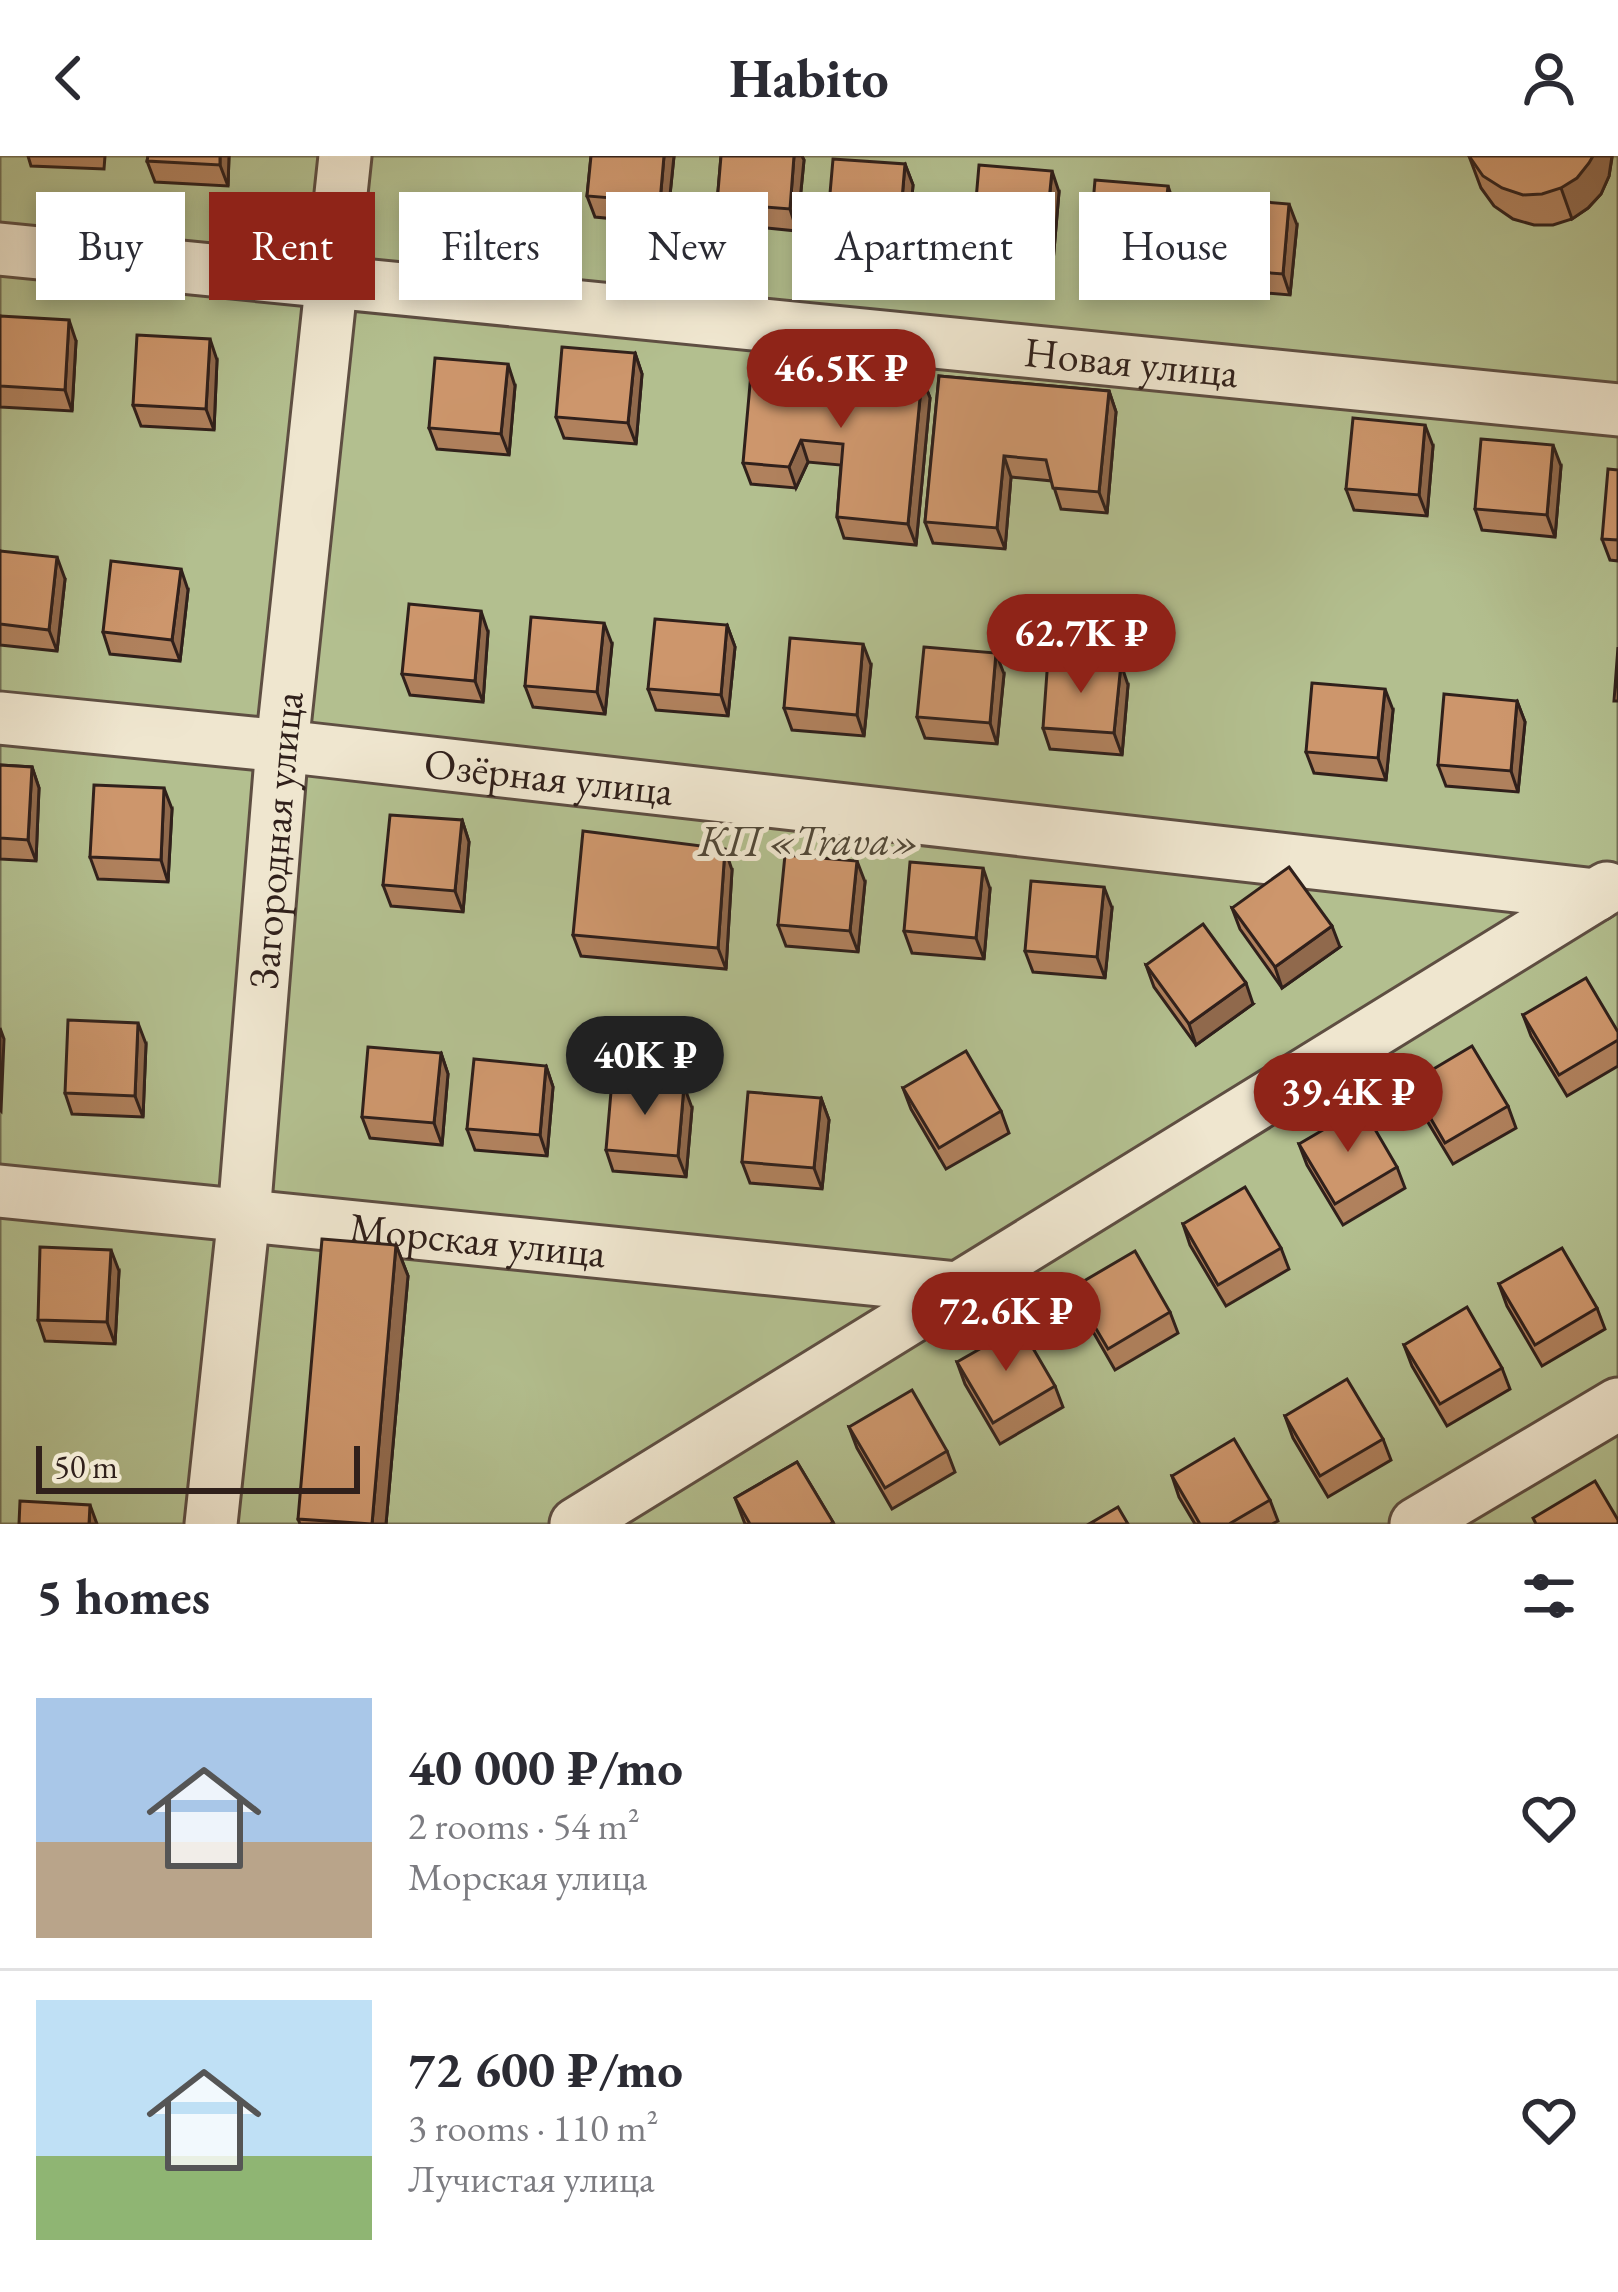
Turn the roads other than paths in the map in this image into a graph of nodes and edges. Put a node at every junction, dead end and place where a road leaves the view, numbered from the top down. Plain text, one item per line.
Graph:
1 (345, 156) edge
2 (341, 192) edge
3 (0, 249) edge
4 (209, 271) edge
5 (375, 288) edge
6 (330, 300) edge
7 (1618, 410) edge
8 (0, 718) edge
9 (282, 746) junction
10 (1607, 888) edge
11 (0, 1190) edge
12 (244, 1215) junction
13 (958, 1288) junction
14 (1618, 1404) edge
15 (211, 1524) edge
16 (576, 1524) edge
17 (1416, 1524) edge

1 - 2 street, Загородная улица
3 - 4 street, Новая улица
5 - 7 street, Новая улица
6 - 9 street, Загородная улица
8 - 9 street, Озёрная улица
9 - 10 street, Озёрная улица
9 - 12 street, Загородная улица
10 - 13 street
11 - 12 street, Морская улица
12 - 13 street, Морская улица
12 - 15 street, Загородная улица
13 - 16 street
14 - 17 street

